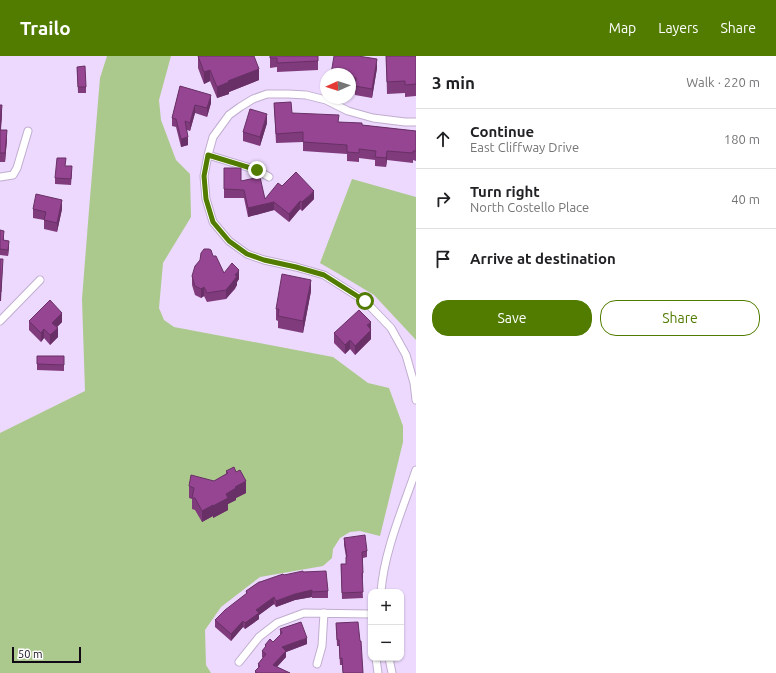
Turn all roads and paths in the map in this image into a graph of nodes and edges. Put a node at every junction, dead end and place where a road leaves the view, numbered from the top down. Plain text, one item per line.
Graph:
1 (416, 122) edge
2 (28, 131) dead end
3 (208, 155) junction
4 (0, 177) edge
5 (269, 177) dead end
6 (40, 280) dead end
7 (0, 321) edge
8 (416, 400) edge
9 (416, 470) edge
10 (381, 589) edge
11 (324, 613) junction
12 (368, 614) edge
13 (376, 661) edge
14 (390, 661) edge
15 (239, 662) dead end
16 (317, 664) dead end
17 (378, 673) edge
18 (392, 673) edge

1 - 3 street
2 - 4 street
3 - 5 street
3 - 8 street
6 - 7 street
9 - 10 street
11 - 12 street
11 - 15 street
11 - 16 street
13 - 17 street
14 - 18 street

